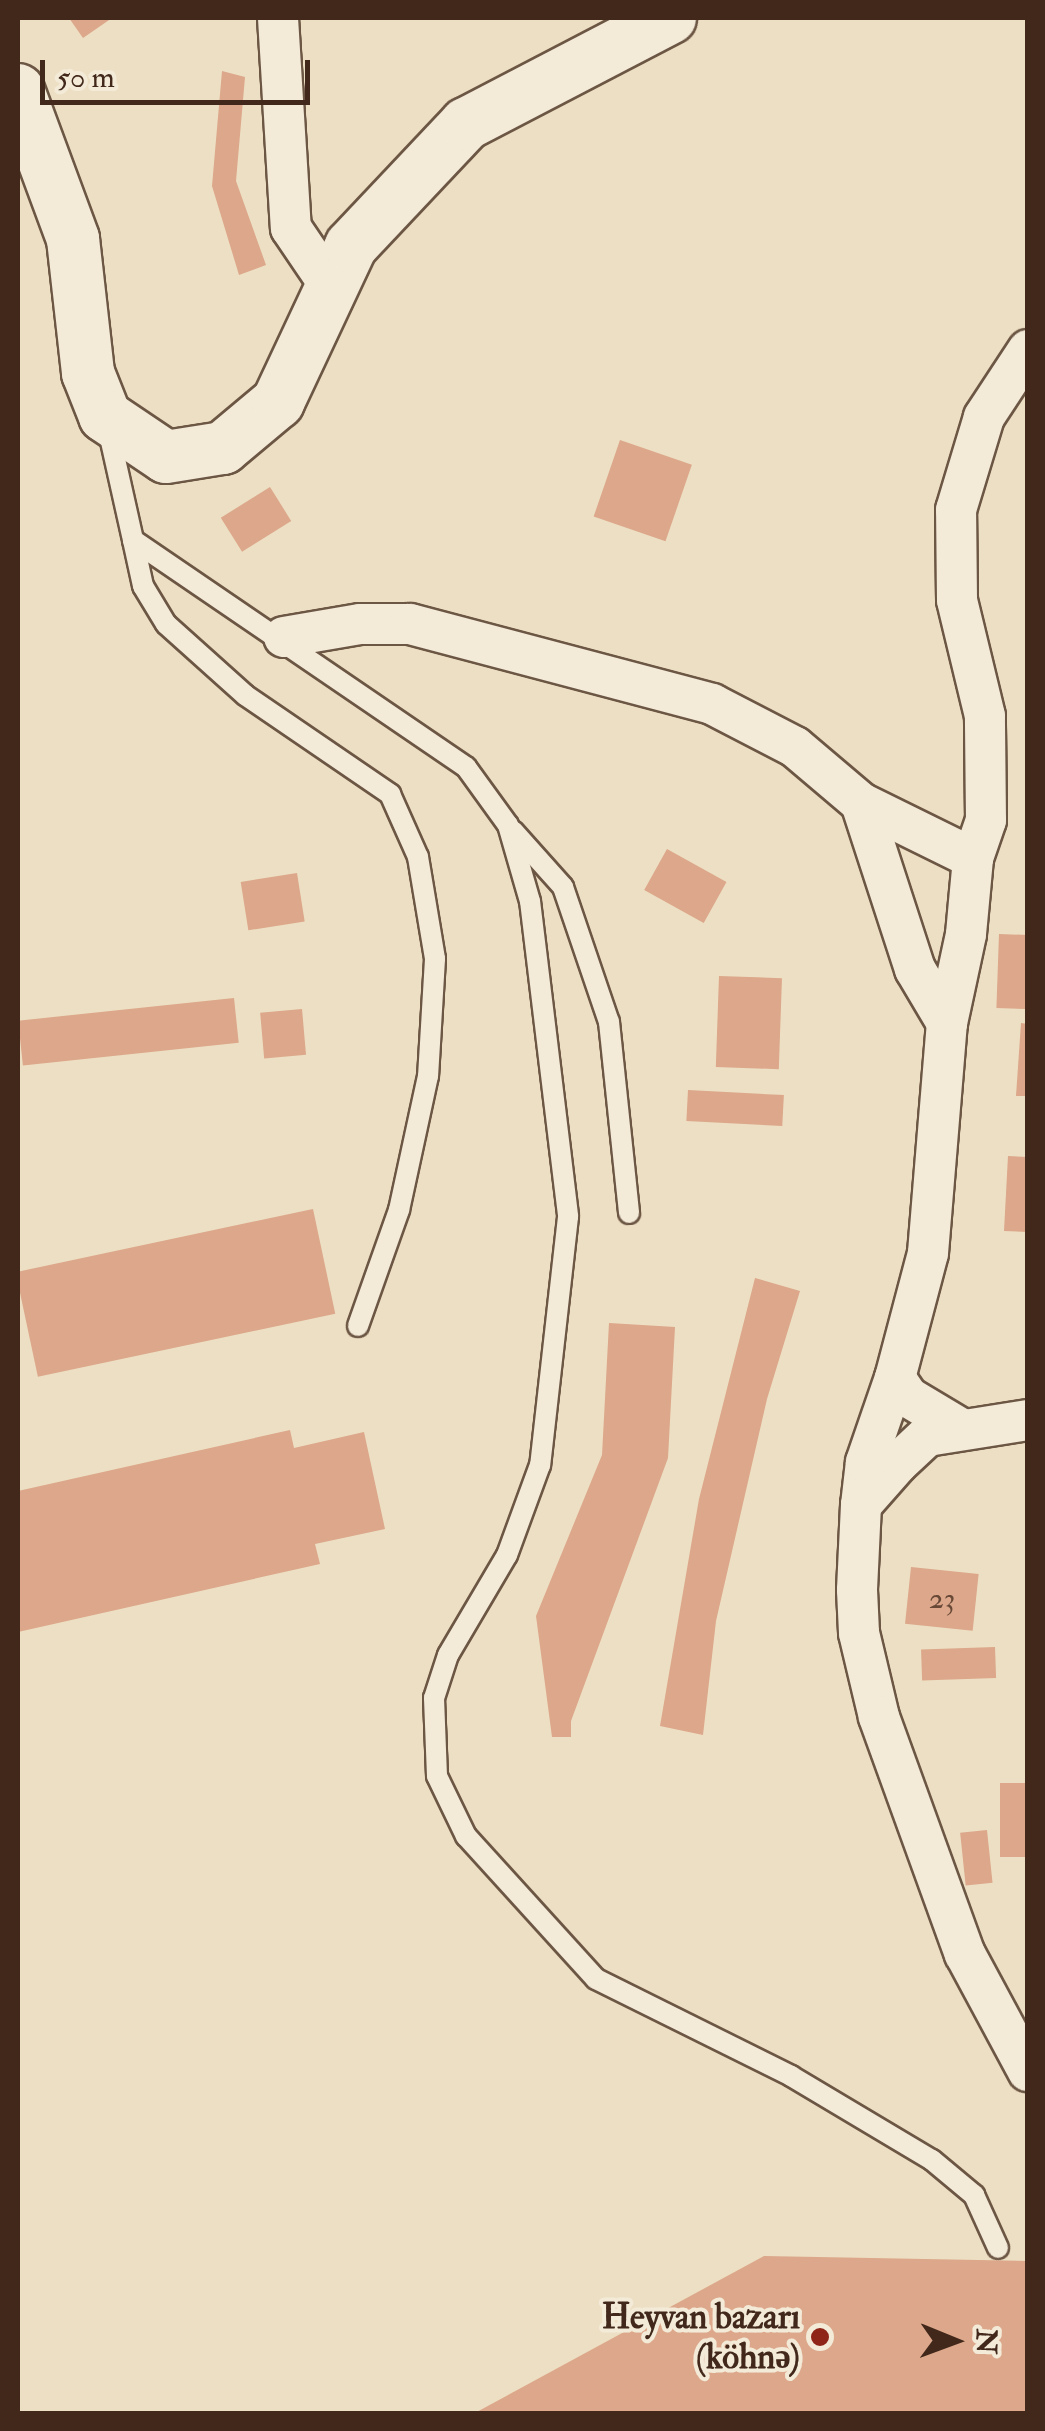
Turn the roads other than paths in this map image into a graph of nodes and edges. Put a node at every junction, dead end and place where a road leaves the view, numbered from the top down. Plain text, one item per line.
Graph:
1 (278, 18) edge
2 (670, 18) edge
3 (18, 90) edge
4 (331, 287) junction
5 (1028, 350) edge
6 (105, 416) junction
7 (133, 540) junction
8 (284, 636) junction
9 (861, 803) junction
10 (508, 825) junction
11 (973, 858) junction
12 (947, 1023) junction
13 (629, 1213) dead end
14 (358, 1326) dead end
15 (895, 1378) junction
16 (1028, 1420) edge
17 (958, 1427) junction
18 (862, 1505) junction
19 (1028, 2071) edge
20 (998, 2248) dead end

1 - 4 street
2 - 4 street
3 - 6 street
4 - 6 street
5 - 11 street
6 - 7 lane
7 - 8 lane
7 - 14 lane
8 - 9 street
8 - 10 lane
9 - 11 street
9 - 12 street
10 - 13 lane
10 - 20 lane
11 - 12 street
12 - 15 street
15 - 17 street
15 - 18 street
16 - 17 street
17 - 18 street
18 - 19 street

